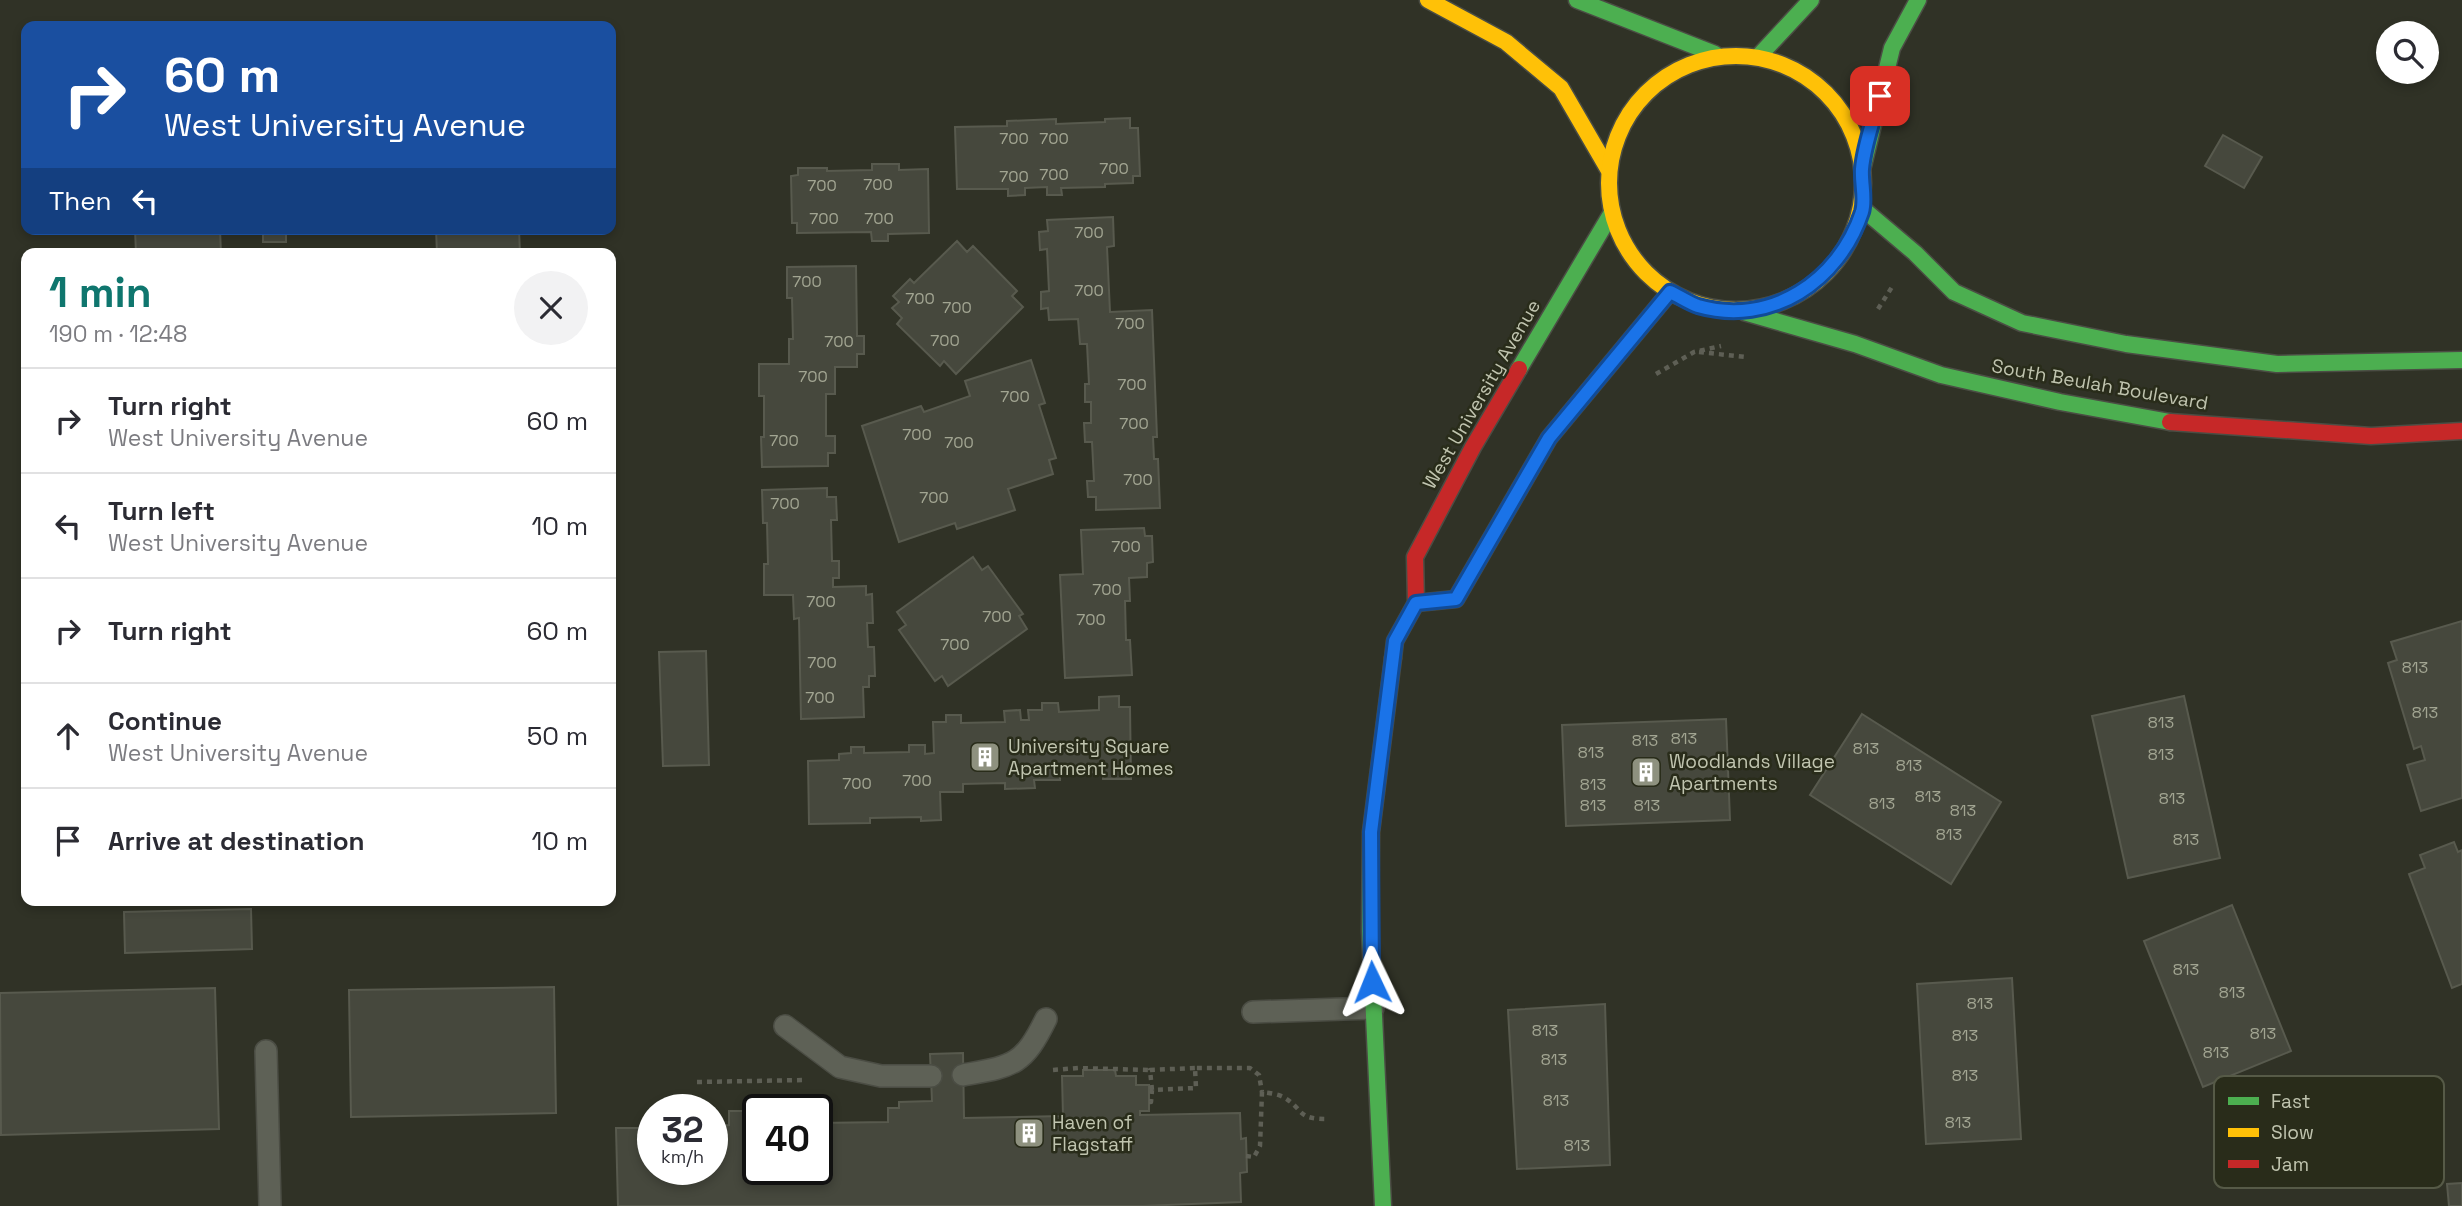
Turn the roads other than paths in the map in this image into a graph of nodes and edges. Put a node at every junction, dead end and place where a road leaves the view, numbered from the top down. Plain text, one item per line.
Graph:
1 (1428, 0) edge
2 (1577, 0) edge
3 (1811, 0) edge
4 (1918, 0) edge
5 (1715, 54) junction
6 (1758, 57) junction
7 (1862, 168) junction
8 (1608, 169) junction
9 (1863, 209) junction
10 (1611, 214) junction
11 (1670, 292) junction
12 (1742, 312) junction
13 (2462, 360) edge
14 (2462, 431) edge
15 (1416, 603) junction
16 (1373, 1008) junction
17 (1253, 1012) dead end
18 (1046, 1019) dead end
19 (785, 1026) dead end
20 (267, 1051) dead end
21 (963, 1074) dead end
22 (931, 1076) dead end
23 (270, 1206) edge
24 (1382, 1206) edge

1 - 8 street
2 - 5 street
3 - 6 street
4 - 7 street
5 - 6 street
5 - 8 street
6 - 7 street
7 - 9 street
8 - 10 street
9 - 12 street
9 - 13 street
10 - 11 street
10 - 15 street, West University Avenue
11 - 12 street
11 - 15 street
12 - 14 street, South Beulah Boulevard
15 - 16 street
16 - 17 lane
16 - 24 street
18 - 21 lane
19 - 22 lane
20 - 23 lane

